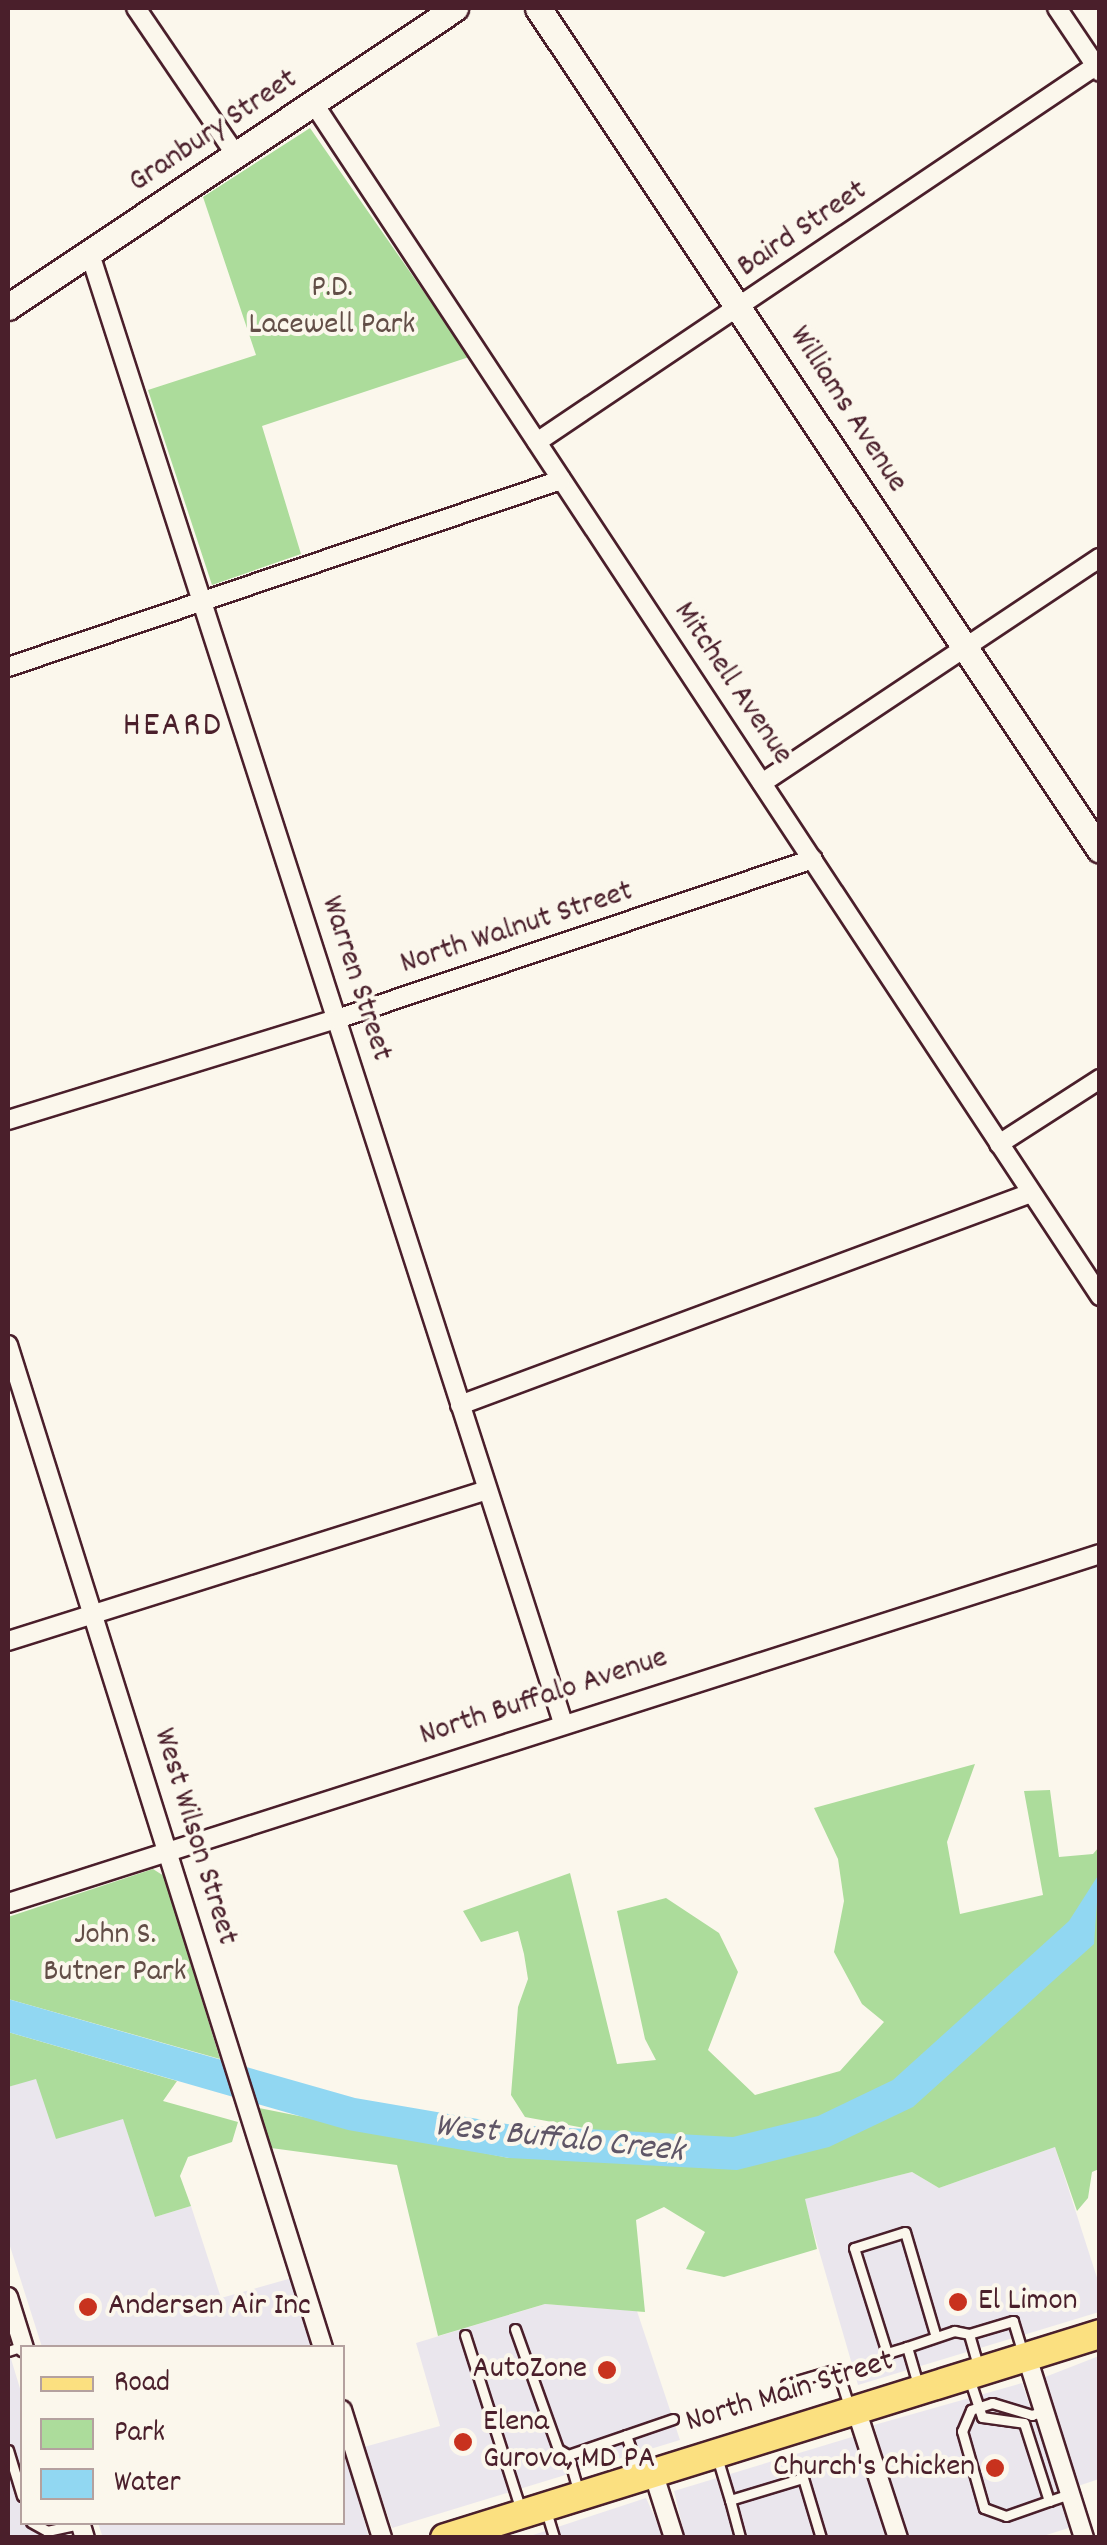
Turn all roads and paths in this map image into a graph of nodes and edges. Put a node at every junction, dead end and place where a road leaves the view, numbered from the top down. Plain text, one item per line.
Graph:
1 (136, 8) edge
2 (455, 8) edge
3 (538, 8) edge
4 (1057, 8) edge
5 (1098, 67) edge
6 (314, 104) junction
7 (236, 155) junction
8 (90, 254) junction
9 (8, 307) edge
10 (740, 308) junction
11 (537, 442) junction
12 (561, 480) junction
13 (1100, 558) edge
14 (204, 603) junction
15 (966, 650) junction
16 (8, 667) edge
17 (762, 782) junction
18 (1100, 850) edge
19 (813, 859) junction
20 (337, 1019) junction
21 (1100, 1078) edge
22 (8, 1120) edge
23 (999, 1144) junction
24 (1031, 1193) junction
25 (1100, 1296) edge
26 (8, 1346) edge
27 (460, 1405) junction
28 (487, 1490) junction
29 (1100, 1554) edge
30 (93, 1615) junction
31 (8, 1641) edge
32 (563, 1723) junction
33 (167, 1850) junction
34 (8, 1903) edge
35 (8, 2297) edge
36 (515, 2329) dead end
37 (969, 2334) junction
38 (1100, 2334) edge
39 (465, 2336) dead end
40 (936, 2337) junction
41 (22, 2345) edge
42 (322, 2345) edge
43 (907, 2347) junction
44 (1026, 2358) junction
45 (974, 2373) junction
46 (786, 2384) dead end
47 (920, 2390) junction
48 (978, 2407) junction
49 (853, 2410) junction
50 (1044, 2411) junction
51 (673, 2419) dead end
52 (345, 2420) edge
53 (626, 2435) junction
54 (8, 2450) edge
55 (716, 2452) junction
56 (568, 2455) junction
57 (646, 2474) junction
58 (20, 2489) edge
59 (1070, 2493) junction
60 (580, 2496) junction
61 (730, 2500) junction
62 (1048, 2501) junction
63 (533, 2510) junction
64 (36, 2525) edge
65 (72, 2525) edge
66 (454, 2536) edge
67 (382, 2538) edge
68 (554, 2538) edge
69 (674, 2538) edge
70 (740, 2538) edge
71 (821, 2538) edge
72 (898, 2538) edge
73 (1084, 2538) edge

1 - 7 street
2 - 6 street, Granbury Street
3 - 10 street, Williams Avenue
4 - 5 street
5 - 10 street, Baird Street
6 - 7 street, Granbury Street
6 - 11 street, Mitchell Avenue
7 - 8 street, Granbury Street
8 - 9 street, Granbury Street
8 - 14 street, Warren Street
10 - 11 street, Baird Street
10 - 15 street, Williams Avenue
11 - 12 street, Mitchell Avenue
12 - 14 street
12 - 17 street, Mitchell Avenue
13 - 15 street
14 - 16 street
14 - 20 street, Warren Street
15 - 17 street
15 - 18 street, Williams Avenue
17 - 19 street, Mitchell Avenue
19 - 20 street, North Walnut Street
19 - 23 street, Mitchell Avenue
20 - 22 street, North Walnut Street
20 - 27 street, Warren Street
21 - 23 street
23 - 24 street, Mitchell Avenue
24 - 25 street, Mitchell Avenue
24 - 27 street
26 - 30 street, West Wilson Street
27 - 28 street, Warren Street
28 - 30 street
28 - 32 street, Warren Street
29 - 32 street, North Buffalo Avenue
30 - 31 street
30 - 33 street, West Wilson Street
32 - 33 street, North Buffalo Avenue
33 - 34 street, North Buffalo Avenue
33 - 42 street, West Wilson Street
35 - 41 street
36 - 56 lane
37 - 40 lane
37 - 44 lane
37 - 45 lane
38 - 44 main road, North Main Street
39 - 63 lane
40 - 43 lane
40 - 43 lane
43 - 47 lane
44 - 45 main road, North Main Street
44 - 50 street
45 - 47 main road, North Main Street
45 - 48 lane
46 - 49 lane
47 - 49 main road, North Main Street
48 - 50 lane
48 - 62 lane
48 - 62 lane
49 - 55 main road, North Main Street
49 - 72 street
50 - 59 street
51 - 53 lane
52 - 67 street
53 - 56 lane
53 - 57 lane
54 - 58 lane
55 - 57 main road, North Main Street
55 - 61 lane
56 - 60 lane
57 - 60 main road, North Main Street
57 - 69 street
59 - 62 lane
59 - 73 street
60 - 63 main road, North Main Street
61 - 70 lane
61 - 71 lane
63 - 66 main road, North Main Street
63 - 68 lane
64 - 65 lane

